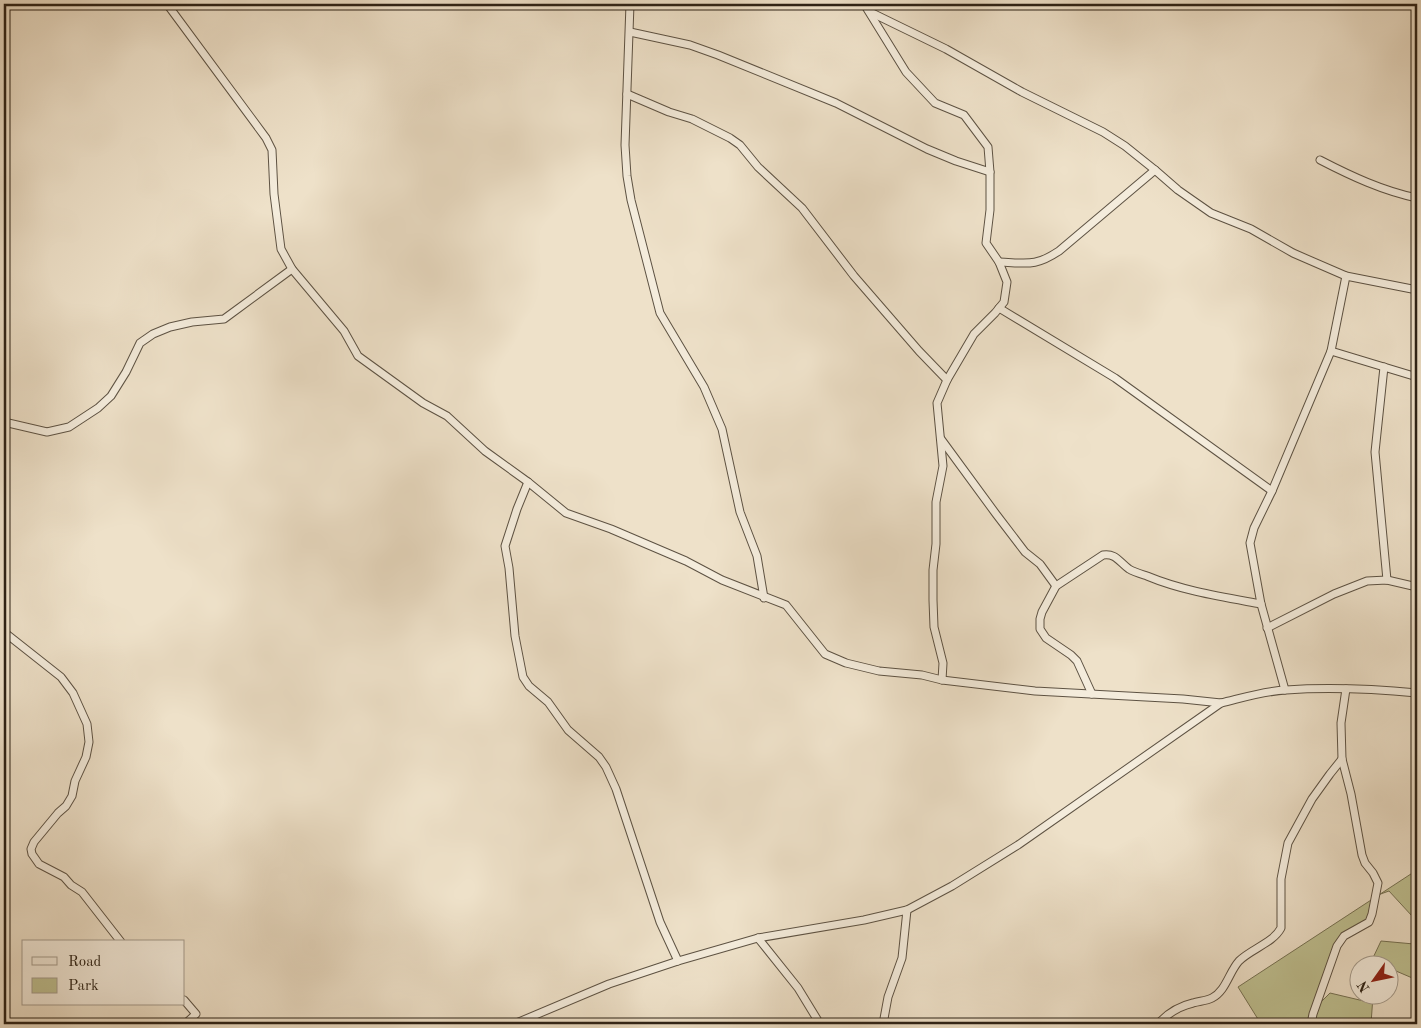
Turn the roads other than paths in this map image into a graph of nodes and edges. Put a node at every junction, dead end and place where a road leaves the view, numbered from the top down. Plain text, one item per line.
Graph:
1 (167, 4) edge
2 (630, 4) edge
3 (864, 4) edge
4 (870, 11) junction
5 (630, 32) junction
6 (627, 94) junction
7 (1320, 160) dead end
8 (1155, 170) junction
9 (990, 172) junction
10 (1417, 198) edge
11 (999, 262) junction
12 (292, 269) junction
13 (1346, 276) junction
14 (1417, 290) edge
15 (999, 308) junction
16 (1331, 351) junction
17 (1384, 367) junction
18 (1417, 377) edge
19 (947, 380) junction
20 (4, 422) edge
21 (940, 437) junction
22 (528, 482) junction
23 (1272, 491) junction
24 (1387, 580) junction
25 (1056, 586) junction
26 (1417, 587) edge
27 (764, 598) junction
28 (1261, 604) junction
29 (1268, 628) junction
30 (4, 632) edge
31 (942, 680) junction
32 (1346, 689) junction
33 (1285, 690) junction
34 (1417, 693) edge
35 (1092, 694) junction
36 (1221, 703) junction
37 (1342, 759) junction
38 (907, 910) junction
39 (758, 938) junction
40 (119, 940) edge
41 (678, 961) junction
42 (185, 1001) edge
43 (534, 1015) junction
44 (186, 1024) edge
45 (514, 1024) edge
46 (535, 1024) edge
47 (820, 1024) edge
48 (883, 1024) edge
49 (1158, 1024) edge
50 (1311, 1024) edge

1 - 12 street
2 - 5 street
3 - 4 street
4 - 8 street
4 - 9 street
5 - 6 street
5 - 9 street
6 - 19 street
6 - 27 street
7 - 10 street
8 - 11 street
8 - 13 street
9 - 11 street
11 - 15 street
12 - 20 street
12 - 22 street
13 - 14 street
13 - 16 street
15 - 19 street
15 - 23 street
16 - 17 street
16 - 23 street
17 - 18 street
17 - 24 street
19 - 21 street
21 - 25 street
21 - 31 street
22 - 27 street
22 - 41 street
23 - 28 street
24 - 26 street
24 - 29 street
25 - 28 street
25 - 35 street
27 - 31 street
28 - 29 street
29 - 33 street
30 - 40 street
31 - 35 street
32 - 33 street
32 - 34 street
32 - 37 street
33 - 36 street
35 - 36 street
36 - 38 street
37 - 49 street
37 - 50 street
38 - 39 street
38 - 48 street
39 - 41 street
39 - 47 street
41 - 43 street
42 - 44 street
43 - 45 street
43 - 46 street

